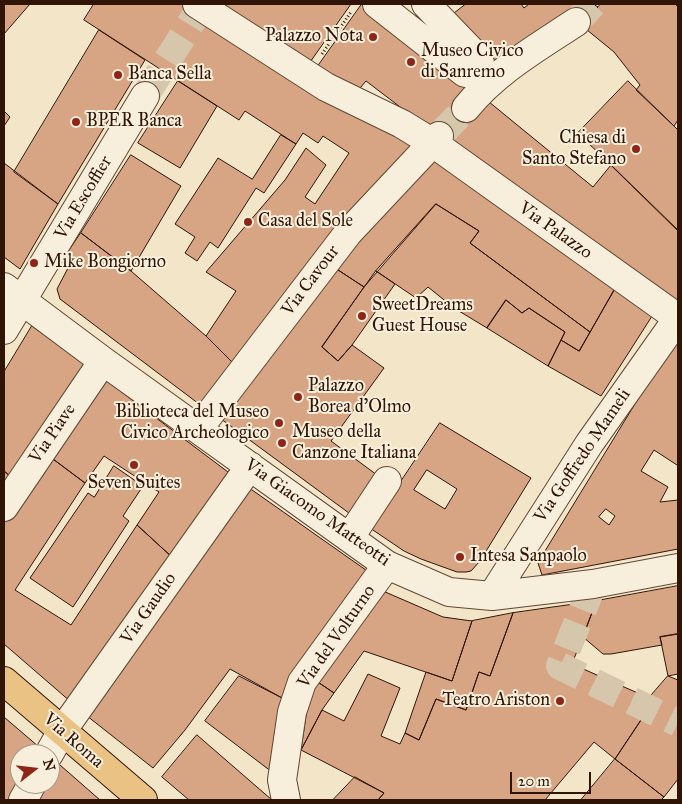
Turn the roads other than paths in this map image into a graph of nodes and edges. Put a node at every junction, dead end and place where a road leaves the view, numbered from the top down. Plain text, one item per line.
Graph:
1 (197, 4) edge
2 (377, 4) edge
3 (443, 6) edge
4 (576, 22) tunnel mouth
5 (145, 96) tunnel mouth
6 (466, 108) tunnel mouth
7 (436, 140) junction
8 (13, 293) edge
9 (678, 318) edge
10 (4, 330) edge
11 (103, 361) junction
12 (199, 428) junction
13 (250, 466) junction
14 (387, 481) dead end
15 (4, 507) edge
16 (350, 538) junction
17 (387, 565) junction
18 (678, 568) edge
19 (492, 596) junction
20 (4, 681) edge
21 (56, 743) edge
22 (143, 800) edge
23 (286, 800) edge

1 - 7 street, Via Palazzo
2 - 3 street
4 - 6 street
5 - 8 street, Via Escoffier
7 - 9 street, Via Palazzo
7 - 12 street, Via Cavour
8 - 10 street, Via Escoffier
8 - 11 street, Via Giacomo Matteotti
9 - 19 street, Via Goffredo Mameli
11 - 12 street, Via Giacomo Matteotti
11 - 15 street, Via Piave
12 - 13 street, Via Giacomo Matteotti
13 - 16 street, Via Giacomo Matteotti
13 - 21 street, Via Gaudio
14 - 16 street
16 - 17 street, Via Giacomo Matteotti
17 - 19 street, Via Giacomo Matteotti
17 - 23 street, Via del Volturno
18 - 19 street, Via Giacomo Matteotti
20 - 21 main road, Via Roma
21 - 22 main road, Via Roma

